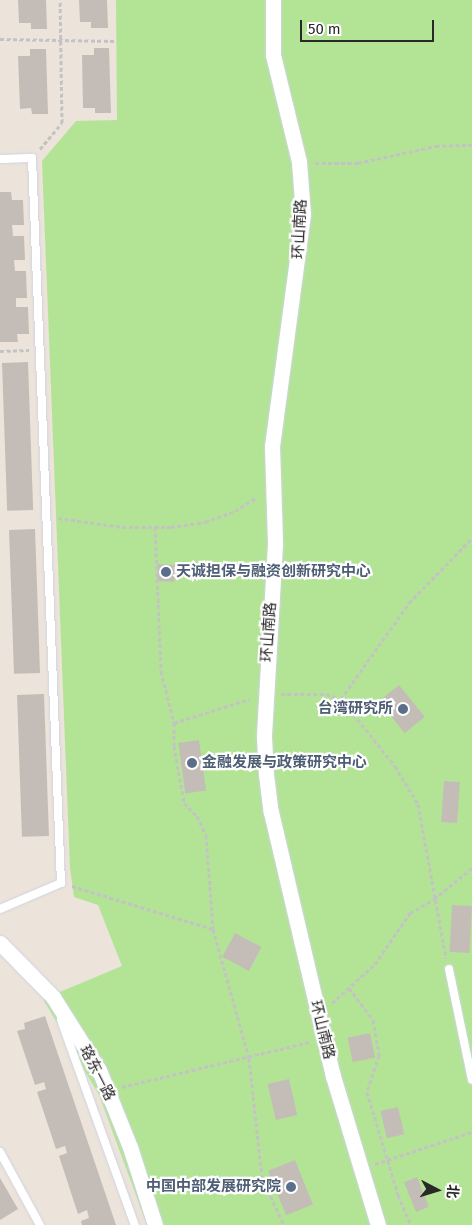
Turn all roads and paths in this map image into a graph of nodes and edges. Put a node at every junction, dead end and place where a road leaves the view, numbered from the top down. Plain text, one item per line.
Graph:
1 (60, 0) edge
2 (273, 0) edge
3 (0, 39) edge
4 (61, 40) junction
5 (114, 41) dead end
6 (472, 145) edge
7 (32, 158) junction
8 (0, 159) edge
9 (300, 162) junction
10 (39, 349) junction
11 (0, 351) edge
12 (273, 488) junction
13 (46, 516) junction
14 (155, 527) junction
15 (472, 538) edge
16 (266, 694) junction
17 (341, 699) junction
18 (174, 723) junction
19 (472, 868) edge
20 (61, 883) junction
21 (434, 899) junction
22 (0, 909) edge
23 (213, 929) junction
24 (0, 943) edge
25 (449, 969) joint
26 (349, 988) junction
27 (53, 997) junction
28 (318, 1015) junction
29 (324, 1038) junction
30 (249, 1058) junction
31 (472, 1080) edge
32 (109, 1090) junction
33 (472, 1132) edge
34 (0, 1152) edge
35 (386, 1160) junction
36 (360, 1169) junction
37 (40, 1225) edge
38 (135, 1225) edge
39 (155, 1225) edge
40 (284, 1225) edge
41 (378, 1225) edge
42 (411, 1225) edge

1 - 4 path
2 - 9 street, 环山南路
3 - 4 path
4 - 5 path
4 - 7 path
6 - 9 path
7 - 8 lane
7 - 10 lane
9 - 12 street, 环山南路
10 - 11 path
10 - 13 lane
12 - 14 path
12 - 16 street, 环山南路
13 - 14 path
13 - 20 lane
14 - 18 path
15 - 17 path
16 - 17 path
16 - 18 path
16 - 28 street, 环山南路
17 - 21 path
18 - 23 path
19 - 21 path
20 - 22 lane
20 - 23 path
21 - 25 path
21 - 26 path
23 - 30 path
24 - 27 street, 珞东一路
25 - 31 lane
26 - 28 path
26 - 35 path
27 - 32 street, 珞东一路
27 - 38 lane
28 - 29 street, 环山南路
29 - 30 path
29 - 36 street, 环山南路
30 - 32 path
30 - 40 path
32 - 39 street, 珞东一路
33 - 35 path
34 - 37 lane
35 - 36 path
35 - 42 path
36 - 41 street, 环山南路

